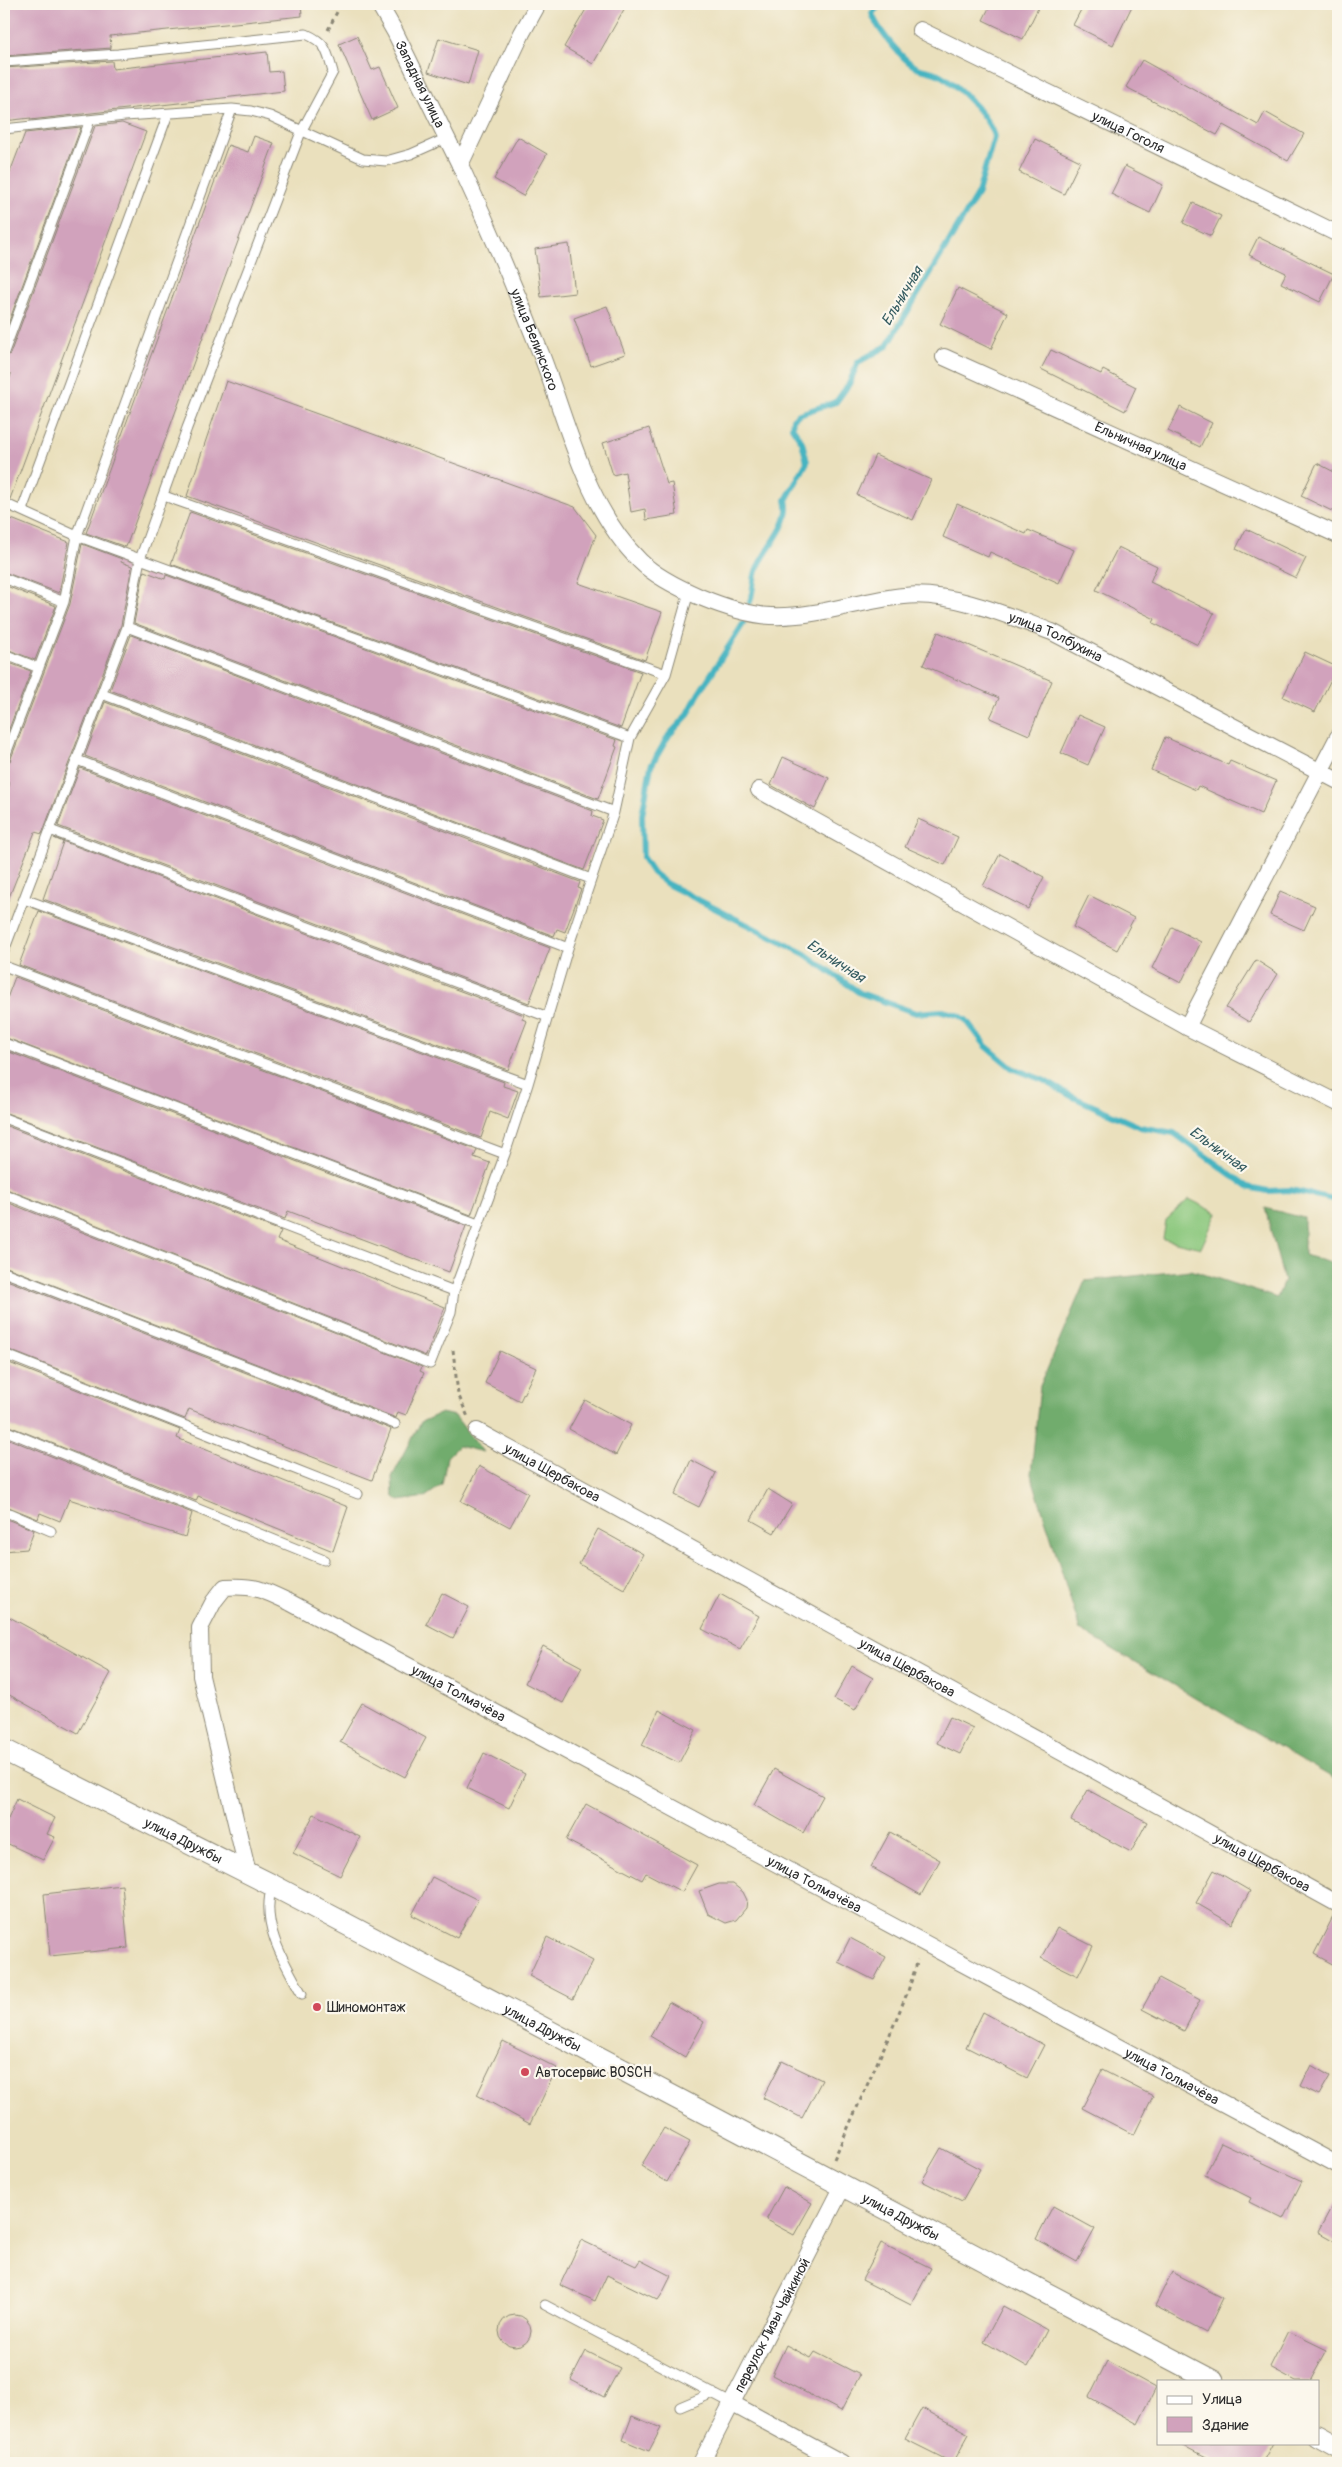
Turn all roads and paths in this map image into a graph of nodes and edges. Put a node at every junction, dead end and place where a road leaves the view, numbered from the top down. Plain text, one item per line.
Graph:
1 (341, 4) edge
2 (379, 4) edge
3 (538, 4) edge
4 (920, 30) dead end
5 (325, 47) junction
6 (4, 62) edge
7 (232, 109) junction
8 (168, 114) junction
9 (90, 120) junction
10 (5, 132) edge
11 (300, 132) junction
12 (447, 138) junction
13 (460, 165) junction
14 (1338, 234) edge
15 (4, 352) edge
16 (944, 357) dead end
17 (164, 496) junction
18 (4, 502) edge
19 (22, 510) junction
20 (1338, 535) edge
21 (77, 536) junction
22 (140, 559) junction
23 (4, 578) edge
24 (690, 592) junction
25 (64, 602) junction
26 (748, 613) joint
27 (127, 627) junction
28 (4, 654) edge
29 (39, 668) junction
30 (666, 674) junction
31 (102, 694) junction
32 (4, 731) edge
33 (13, 735) junction
34 (1338, 736) edge
35 (630, 738) junction
36 (4, 759) edge
37 (76, 760) junction
38 (1320, 771) junction
39 (1338, 781) edge
40 (759, 790) dead end
41 (614, 812) junction
42 (50, 830) junction
43 (591, 879) junction
44 (24, 899) junction
45 (568, 948) junction
46 (4, 951) edge
47 (4, 966) edge
48 (548, 1017) junction
49 (1187, 1027) junction
50 (4, 1043) edge
51 (528, 1084) junction
52 (1338, 1103) edge
53 (4, 1118) edge
54 (505, 1154) junction
55 (4, 1194) edge
56 (478, 1224) junction
57 (4, 1272) edge
58 (454, 1291) junction
59 (453, 1346) dead end
60 (4, 1354) edge
61 (395, 1424) dead end
62 (4, 1430) edge
63 (477, 1432) joint
64 (358, 1494) dead end
65 (4, 1511) edge
66 (50, 1531) dead end
67 (324, 1560) dead end
68 (4, 1750) edge
69 (248, 1873) junction
70 (272, 1885) junction
71 (1338, 1904) edge
72 (922, 1942) junction
73 (302, 1994) dead end
74 (1338, 2165) edge
75 (834, 2181) junction
76 (545, 2305) dead end
77 (1211, 2380) edge
78 (712, 2394) junction
79 (731, 2403) junction
80 (680, 2408) dead end
81 (1320, 2437) edge
82 (1338, 2447) edge
83 (701, 2463) edge
84 (842, 2463) edge

1 - 5 path
2 - 12 street, Западная улица
3 - 13 street
4 - 14 street, улица Гоголя
5 - 6 lane
5 - 11 lane
7 - 8 lane
7 - 11 lane
7 - 21 lane
8 - 9 lane
8 - 19 lane
9 - 10 lane
9 - 15 lane
11 - 12 lane
11 - 17 lane
12 - 13 street, Западная улица
13 - 24 street, улица Белинского
16 - 20 street, Ельничная улица
17 - 22 lane
17 - 30 lane
18 - 19 lane
19 - 21 lane
21 - 22 lane
21 - 25 lane
22 - 27 lane
22 - 35 lane
23 - 25 lane
24 - 26 street, улица Белинского
24 - 30 lane
25 - 29 lane
26 - 38 street, улица Толбухина
27 - 31 lane
27 - 41 lane
28 - 29 lane
29 - 33 lane
30 - 35 lane
31 - 37 lane
31 - 43 lane
32 - 33 lane
33 - 36 lane
34 - 38 street
35 - 41 lane
37 - 42 lane
37 - 45 lane
38 - 39 street, улица Толбухина
38 - 49 street
40 - 49 street
41 - 43 lane
42 - 44 lane
42 - 48 lane
43 - 45 lane
44 - 46 lane
44 - 51 lane
45 - 48 lane
47 - 54 lane
48 - 51 lane
49 - 52 street
50 - 56 lane
51 - 54 lane
53 - 58 lane
54 - 56 lane
55 - 58 lane
56 - 58 lane
57 - 61 lane
59 - 63 path
60 - 64 lane
62 - 67 lane
63 - 71 street, улица Щербакова
65 - 66 lane
68 - 69 street, улица Дружбы
69 - 70 street, улица Дружбы
69 - 72 street, улица Толмачёва
70 - 73 lane
70 - 75 street, улица Дружбы
72 - 74 street, улица Толмачёва
72 - 75 path
75 - 77 street, улица Дружбы
75 - 79 street, переулок Лизы Чайкиной
76 - 78 lane
78 - 79 lane
78 - 80 lane
79 - 83 street, переулок Лизы Чайкиной
79 - 84 street
81 - 82 street

